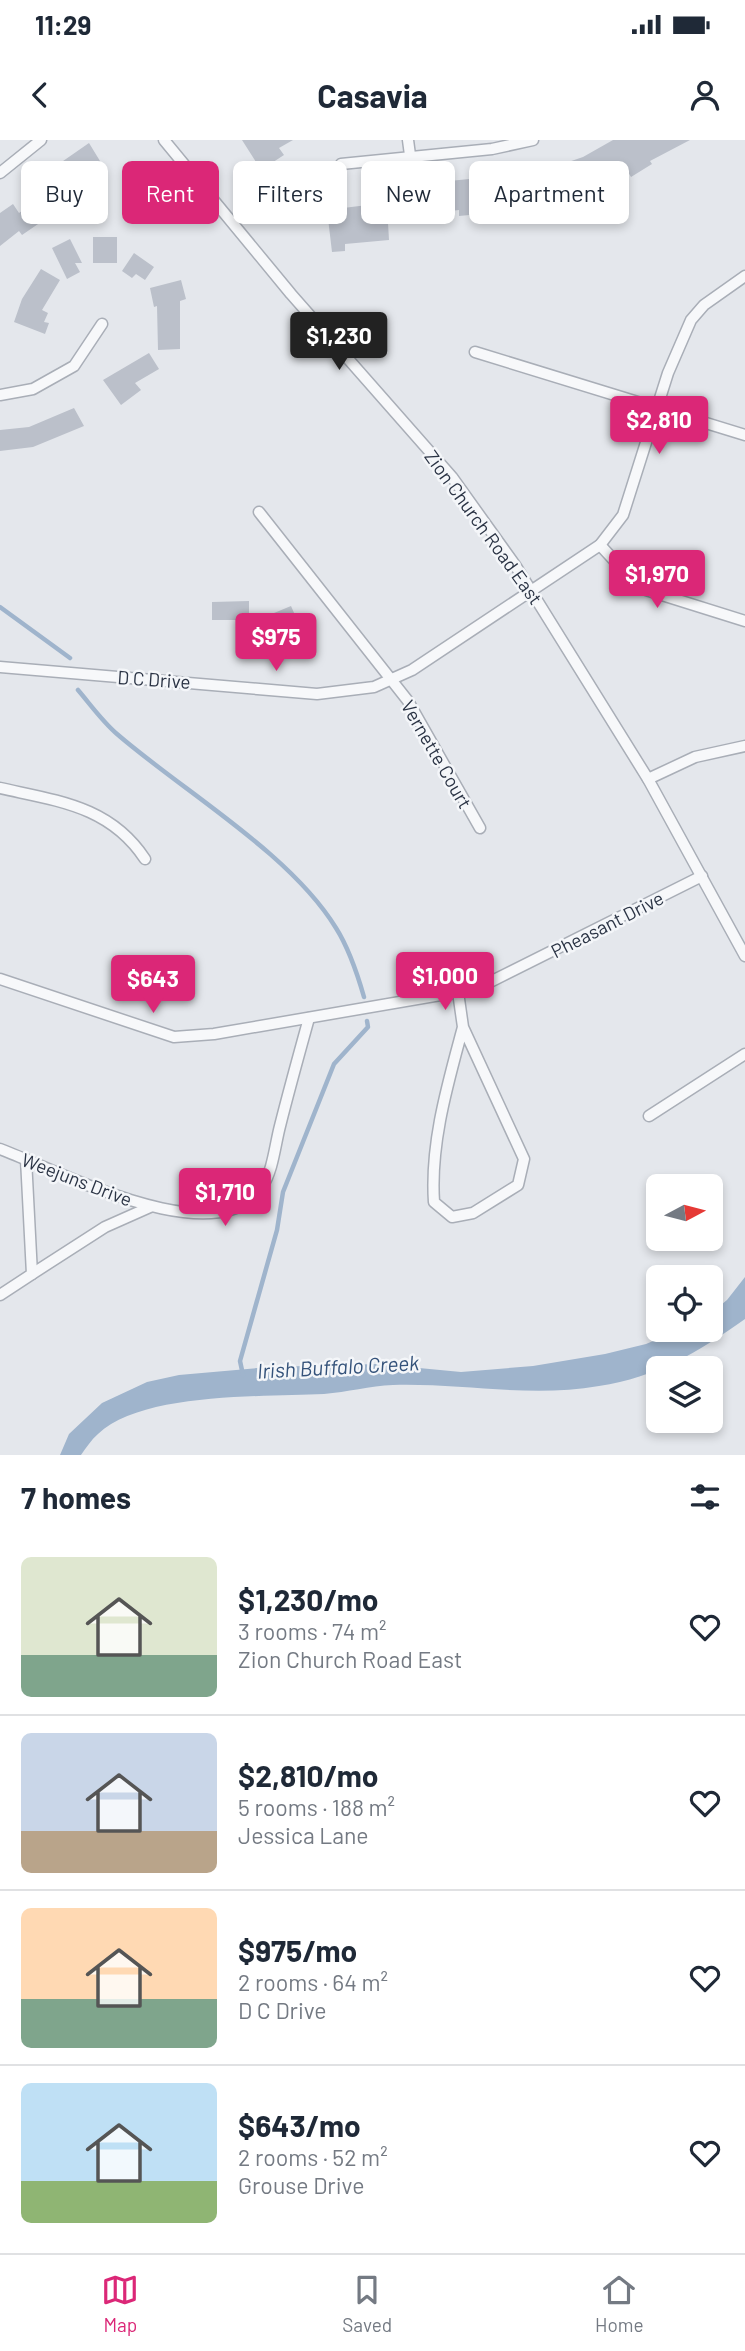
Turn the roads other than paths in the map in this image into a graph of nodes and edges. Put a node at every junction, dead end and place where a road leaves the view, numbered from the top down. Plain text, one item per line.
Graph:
1 (41, 140) edge
2 (164, 140) edge
3 (408, 140) edge
4 (533, 140) edge
5 (410, 155) junction
6 (347, 163) edge
7 (0, 173) edge
8 (745, 276) edge
9 (103, 324) dead end
10 (475, 352) dead end
11 (0, 395) edge
12 (658, 408) junction
13 (745, 435) edge
14 (259, 512) dead end
15 (600, 545) junction
16 (532, 591) junction
17 (745, 621) edge
18 (0, 667) edge
19 (392, 680) junction
20 (745, 747) edge
21 (648, 779) junction
22 (0, 788) edge
23 (480, 828) dead end
24 (145, 859) dead end
25 (702, 876) junction
26 (745, 956) edge
27 (0, 979) edge
28 (458, 992) junction
29 (309, 1018) junction
30 (463, 1027) junction
31 (745, 1054) edge
32 (649, 1116) dead end
33 (0, 1149) edge
34 (26, 1159) junction
35 (150, 1207) junction
36 (32, 1274) junction
37 (0, 1295) edge

1 - 7 street
2 - 16 street, Zion Church Road East
3 - 5 street
4 - 5 street
5 - 6 street
8 - 12 street
9 - 11 street
10 - 12 street
12 - 13 street
12 - 15 street
14 - 19 street, Vernette Court
15 - 16 street, D C Drive
15 - 17 street
16 - 19 street, D C Drive
16 - 21 street, Zion Church Road East
18 - 19 street, D C Drive
19 - 23 street, Vernette Court
20 - 21 street
21 - 25 street, Zion Church Road East
22 - 24 street
25 - 26 street, Zion Church Road East
25 - 28 street, Pheasant Drive
27 - 29 street, Pheasant Drive
28 - 29 street, Pheasant Drive
28 - 30 street
29 - 35 street, Weejuns Drive
30 - 30 street
31 - 32 street
33 - 34 street, Weejuns Drive
34 - 35 street, Weejuns Drive
34 - 36 street
35 - 36 street
36 - 37 street

